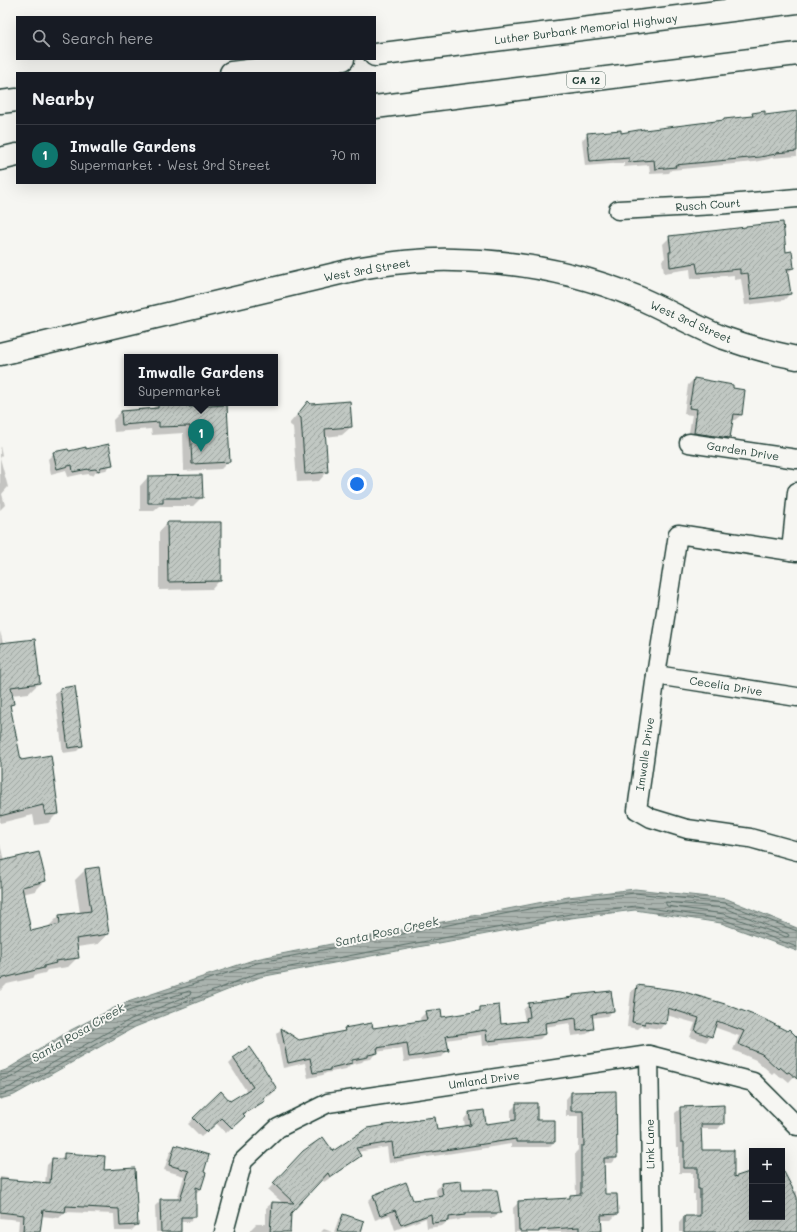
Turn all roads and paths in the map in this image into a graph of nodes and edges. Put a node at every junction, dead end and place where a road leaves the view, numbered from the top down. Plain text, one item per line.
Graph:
1 (797, 2) edge
2 (797, 54) edge
3 (376, 55) edge
4 (335, 60) edge
5 (239, 72) edge
6 (0, 96) edge
7 (16, 96) edge
8 (16, 100) edge
9 (0, 102) edge
10 (376, 107) edge
11 (16, 152) edge
12 (0, 154) edge
13 (16, 155) edge
14 (0, 159) edge
15 (797, 198) edge
16 (618, 210) dead end
17 (0, 354) edge
18 (797, 358) edge
19 (689, 443) dead end
20 (797, 460) edge
21 (797, 492) edge
22 (794, 551) edge
23 (656, 675) junction
24 (797, 697) edge
25 (797, 851) edge
26 (648, 1056) junction
27 (797, 1126) edge
28 (224, 1232) edge
29 (652, 1232) edge

1 - 3 main road, Luther Burbank Memorial Highway
2 - 10 main road, CA 12
4 - 5 main road
6 - 7 main road
8 - 9 main road
11 - 12 main road
13 - 14 main road
15 - 16 street, Rusch Court
17 - 18 main road, West 3rd Street
19 - 20 street, Garden Drive
21 - 22 street
22 - 23 street, Imwalle Drive
23 - 24 street, Cecelia Drive
23 - 25 street, Imwalle Drive
26 - 27 street, Umland Drive
26 - 28 street, Umland Drive
26 - 29 street, Link Lane

